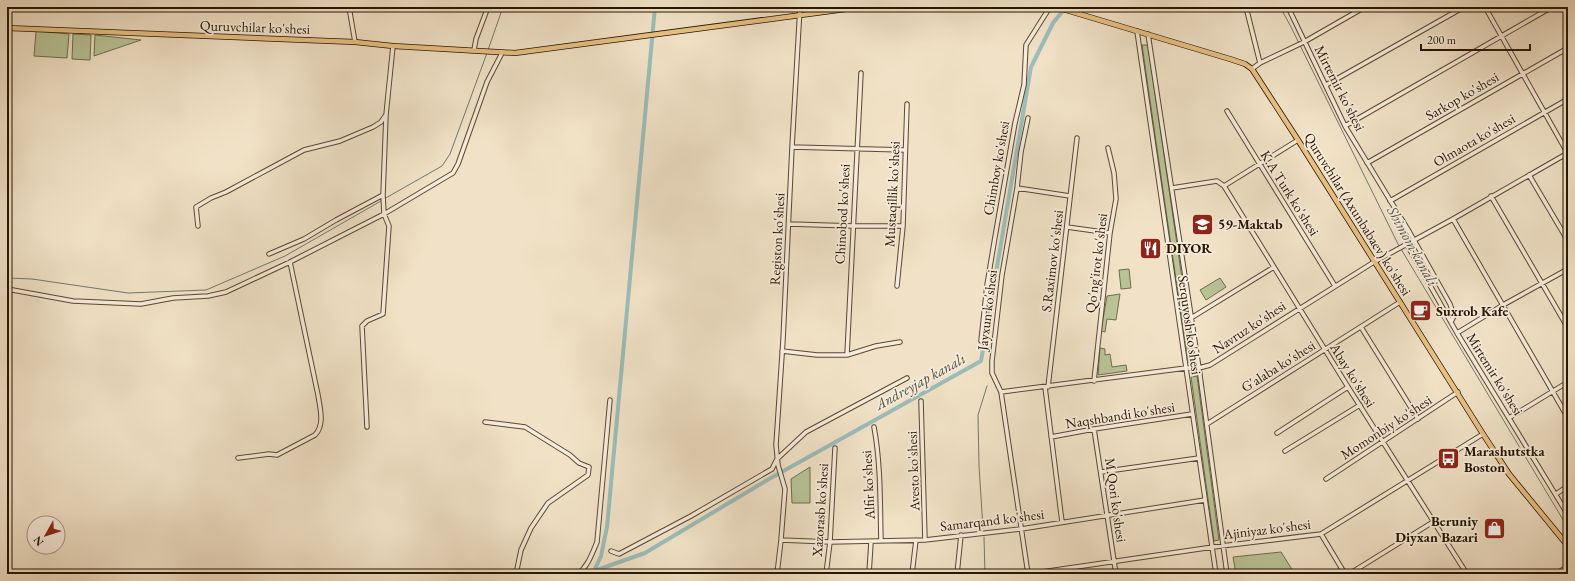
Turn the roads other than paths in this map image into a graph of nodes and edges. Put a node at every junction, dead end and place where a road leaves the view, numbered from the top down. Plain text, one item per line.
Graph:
1 (349, 7) edge
2 (488, 7) edge
3 (800, 7) edge
4 (861, 7) edge
5 (1050, 7) edge
6 (1056, 7) edge
7 (1246, 7) edge
8 (1288, 7) edge
9 (1365, 7) edge
10 (1464, 7) edge
11 (1485, 7) edge
12 (1552, 7) edge
13 (800, 14) junction
14 (7, 28) edge
15 (1137, 31) junction
16 (1148, 34) junction
17 (1501, 36) junction
18 (355, 42) junction
19 (1304, 42) junction
20 (393, 46) junction
21 (1568, 48) edge
22 (476, 50) junction
23 (502, 53) junction
24 (1260, 63) junction
25 (1252, 69) junction
26 (861, 73) dead end
27 (1522, 74) junction
28 (1326, 85) junction
29 (1568, 99) edge
30 (907, 104) dead end
31 (1227, 111) dead end
32 (1544, 112) junction
33 (386, 115) junction
34 (1028, 118) dead end
35 (1345, 126) junction
36 (1077, 138) dead end
37 (1298, 140) junction
38 (792, 147) junction
39 (856, 148) junction
40 (1108, 148) dead end
41 (905, 150) junction
42 (1568, 153) edge
43 (1259, 163) junction
44 (1367, 163) junction
45 (1529, 175) junction
46 (1224, 186) junction
47 (1018, 188) junction
48 (1172, 188) junction
49 (384, 195) junction
50 (1070, 196) junction
51 (1491, 196) junction
52 (1390, 201) junction
53 (384, 214) junction
54 (1453, 219) junction
55 (789, 224) junction
56 (198, 226) dead end
57 (853, 226) junction
58 (903, 226) junction
59 (1066, 227) junction
60 (1110, 233) junction
61 (1413, 240) junction
62 (1568, 241) edge
63 (1405, 244) junction
64 (269, 254) dead end
65 (290, 262) junction
66 (1374, 262) junction
67 (1274, 267) junction
68 (1568, 269) edge
69 (1542, 284) junction
70 (897, 286) dead end
71 (1335, 286) junction
72 (7, 289) edge
73 (1400, 302) junction
74 (1503, 305) junction
75 (1299, 307) junction
76 (1191, 318) junction
77 (1451, 322) junction
78 (1361, 327) junction
79 (1568, 328) edge
80 (1457, 333) junction
81 (981, 340) dead end
82 (900, 342) dead end
83 (1325, 350) junction
84 (782, 351) junction
85 (847, 355) junction
86 (1186, 368) junction
87 (1199, 368) junction
88 (907, 378) dead end
89 (1094, 381) junction
90 (1568, 382) edge
91 (1047, 387) junction
92 (1348, 387) junction
93 (1552, 391) junction
94 (1001, 392) junction
95 (1458, 392) junction
96 (610, 400) dead end
97 (921, 401) dead end
98 (1360, 405) junction
99 (1192, 414) junction
100 (1509, 418) junction
101 (1568, 418) edge
102 (1418, 419) junction
103 (485, 422) dead end
104 (1207, 424) junction
105 (367, 426) dead end
106 (874, 427) dead end
107 (1094, 429) junction
108 (1277, 433) dead end
109 (1483, 434) junction
110 (1051, 437) junction
111 (1383, 442) junction
112 (836, 448) dead end
113 (1285, 451) dead end
114 (238, 458) dead end
115 (1198, 458) junction
116 (777, 459) junction
117 (1101, 472) junction
118 (1326, 479) dead end
119 (1408, 482) junction
120 (1568, 486) edge
121 (1556, 494) junction
122 (1205, 500) junction
123 (1107, 515) junction
124 (1568, 515) edge
125 (1062, 522) junction
126 (1433, 522) junction
127 (1021, 529) junction
128 (1321, 534) junction
129 (961, 535) junction
130 (781, 540) junction
131 (916, 540) junction
132 (925, 540) junction
133 (881, 541) junction
134 (830, 542) junction
135 (871, 542) junction
136 (1223, 546) junction
137 (1568, 546) edge
138 (1212, 547) junction
139 (611, 551) dead end
140 (1114, 562) junction
141 (1568, 566) edge
142 (516, 574) edge
143 (578, 574) edge
144 (777, 574) edge
145 (826, 574) edge
146 (869, 574) edge
147 (912, 574) edge
148 (957, 574) edge
149 (1028, 574) edge
150 (1116, 574) edge
151 (1216, 574) edge
152 (1227, 574) edge
153 (1345, 574) edge
154 (1349, 574) edge
155 (1467, 574) edge
156 (1556, 574) edge

1 - 18 street
2 - 22 street
3 - 13 street, Registon ko'shesi
4 - 13 main road, Quruvchilar ko'shesi
5 - 81 street, Chimboy ko'shesi
6 - 15 main road
7 - 24 street
8 - 19 street, Mirtemir ko'shesi
9 - 19 street
10 - 28 street
11 - 17 street
12 - 17 street
13 - 23 main road, Quruvchilar ko'shesi
13 - 38 street, Registon ko'shesi
14 - 18 main road, Quruvchilar ko'shesi
15 - 16 main road
15 - 86 street, Serquyosh ko'shesi
16 - 25 main road
16 - 48 street, Serquyosh ko'shesi
17 - 27 street
17 - 35 street
18 - 20 main road, Quruvchilar ko'shesi
19 - 24 street
19 - 28 street, Mirtemir ko'shesi
20 - 22 main road, Quruvchilar ko'shesi
20 - 33 street
21 - 27 street, Sarkop ko'shesi
22 - 23 main road, Quruvchilar ko'shesi
23 - 53 street
24 - 25 street
25 - 37 main road, Quruvchilar (Axunbabaev) ko'shesi
26 - 39 street, Chinobod ko'shesi
27 - 32 street
27 - 44 street, Sarkop ko'shesi
28 - 35 street, Mirtemir ko'shesi
29 - 32 street, Olmaota ko'shesi
30 - 41 street, Mustaqillik ko'shesi
31 - 43 street, K.A Turk ko'shesi
32 - 42 street
32 - 52 street, Olmaota ko'shesi
33 - 49 street
33 - 56 street
34 - 47 street, Jayxun ko'shesi
35 - 44 street, Mirtemir ko'shesi
36 - 50 street, S.Raximov ko'shesi
37 - 43 street
37 - 66 main road, Quruvchilar (Axunbabaev) ko'shesi
38 - 39 street
38 - 55 street, Registon ko'shesi
39 - 41 street
39 - 57 street, Chinobod ko'shesi
40 - 60 street, Qo'ng'irot ko'shesi
41 - 58 street, Mustaqillik ko'shesi
42 - 45 street
43 - 46 street
43 - 71 street, K.A Turk ko'shesi
44 - 52 street, Mirtemir ko'shesi
45 - 51 street
45 - 62 street
46 - 48 street
46 - 67 street, Abay ko'shesi
47 - 50 street
47 - 94 street, Jayxun ko'shesi
48 - 76 street, Serquyosh ko'shesi
49 - 53 street
49 - 64 street
50 - 59 street, S.Raximov ko'shesi
51 - 54 street
51 - 69 street
52 - 61 street, Mirtemir ko'shesi
53 - 65 street
53 - 105 street
54 - 61 street
54 - 74 street
55 - 57 street
55 - 84 street, Registon ko'shesi
57 - 58 street
57 - 85 street, Chinobod ko'shesi
58 - 70 street, Mustaqillik ko'shesi
59 - 60 street
59 - 91 street, S.Raximov ko'shesi
60 - 89 street, Qo'ng'irot ko'shesi
61 - 63 street
61 - 77 street, Mirtemir ko'shesi
63 - 66 street, Navruz ko'shesi
63 - 77 street, Mirtemir ko'shesi
65 - 72 street
65 - 114 street
66 - 71 street, Navruz ko'shesi
66 - 73 main road, Quruvchilar (Axunbabaev) ko'shesi
67 - 75 street, Abay ko'shesi
67 - 76 street
68 - 69 street
69 - 74 street
69 - 79 street
71 - 75 street, Navruz ko'shesi
73 - 78 street, G'alaba ko'shesi
73 - 95 main road, Quruvchilar (Axunbabaev) ko'shesi
74 - 80 street
74 - 93 street
75 - 83 street, Abay ko'shesi
75 - 87 street, Navruz ko'shesi
76 - 87 street, Serquyosh ko'shesi
77 - 80 street, Mirtemir ko'shesi
78 - 83 street, G'alaba ko'shesi
78 - 102 street
80 - 100 street, Mirtemir ko'shesi
82 - 85 street
83 - 92 street, Abay ko'shesi
83 - 104 street, G'alaba ko'shesi
84 - 85 street
84 - 116 street, Registon ko'shesi
86 - 87 street, Navruz ko'shesi
86 - 89 street, Navruz ko'shesi
86 - 99 street, Serquyosh ko'shesi
87 - 104 street, Serquyosh ko'shesi
88 - 116 street
89 - 91 street, Navruz ko'shesi
90 - 93 street
91 - 94 street, Navruz ko'shesi
91 - 110 street, S.Raximov ko'shesi
92 - 98 street, Abay ko'shesi
92 - 108 street
93 - 100 street
93 - 101 street
94 - 127 street, Jayxun ko'shesi
95 - 102 street, Momonbiy ko'shesi
95 - 109 main road, Quruvchilar (Axunbabaev) ko'shesi
96 - 143 street
97 - 132 street, Avesto ko'shesi
98 - 111 street, Abay ko'shesi
98 - 113 street
99 - 107 street, Naqshbandi ko'shesi
99 - 115 street, Serquyosh ko'shesi
100 - 121 street, Mirtemir ko'shesi
102 - 111 street, Momonbiy ko'shesi
103 - 142 street
104 - 136 street, Serquyosh ko'shesi
106 - 133 street, Alfir ko'shesi
107 - 110 street, Naqshbandi ko'shesi
107 - 117 street, M.Qori ko'shesi
109 - 119 street, Ajiniyaz ko'shesi
109 - 137 main road, Quruvchilar (Axunbabaev) ko'shesi
110 - 125 street, S.Raximov ko'shesi
111 - 118 street, Momonbiy ko'shesi
111 - 119 street, Abay ko'shesi
112 - 134 street, Xazorasb ko'shesi
115 - 117 street
115 - 122 street, Serquyosh ko'shesi
116 - 130 street, Registon ko'shesi
116 - 139 street
117 - 123 street, M.Qori ko'shesi
119 - 126 street, Abay ko'shesi
119 - 128 street, Ajiniyaz ko'shesi
120 - 121 street
121 - 124 street, Mirtemir ko'shesi
122 - 123 street, Samarqand ko'shesi
122 - 138 street, Serquyosh ko'shesi
123 - 125 street, Samarqand ko'shesi
123 - 140 street, M.Qori ko'shesi
125 - 127 street, Samarqand ko'shesi
126 - 154 street
126 - 155 street, Abay ko'shesi
127 - 129 street, Samarqand ko'shesi
127 - 149 street, Jayxun ko'shesi
128 - 136 street, Ajiniyaz ko'shesi
128 - 153 street
129 - 132 street, Samarqand ko'shesi
129 - 148 street
130 - 134 street, Samarqand ko'shesi
130 - 144 street, Registon ko'shesi
131 - 132 street, Samarqand ko'shesi
131 - 133 street, Samarqand ko'shesi
131 - 147 street
133 - 135 street, Samarqand ko'shesi
134 - 135 street, Samarqand ko'shesi
134 - 145 street, Xazorasb ko'shesi
135 - 146 street
136 - 138 street, Ajiniyaz ko'shesi
136 - 152 street, Serquyosh ko'shesi
138 - 140 street, Ajiniyaz ko'shesi
138 - 151 street, Serquyosh ko'shesi
140 - 149 street, Ajiniyaz ko'shesi
140 - 150 street, M.Qori ko'shesi
141 - 156 street

